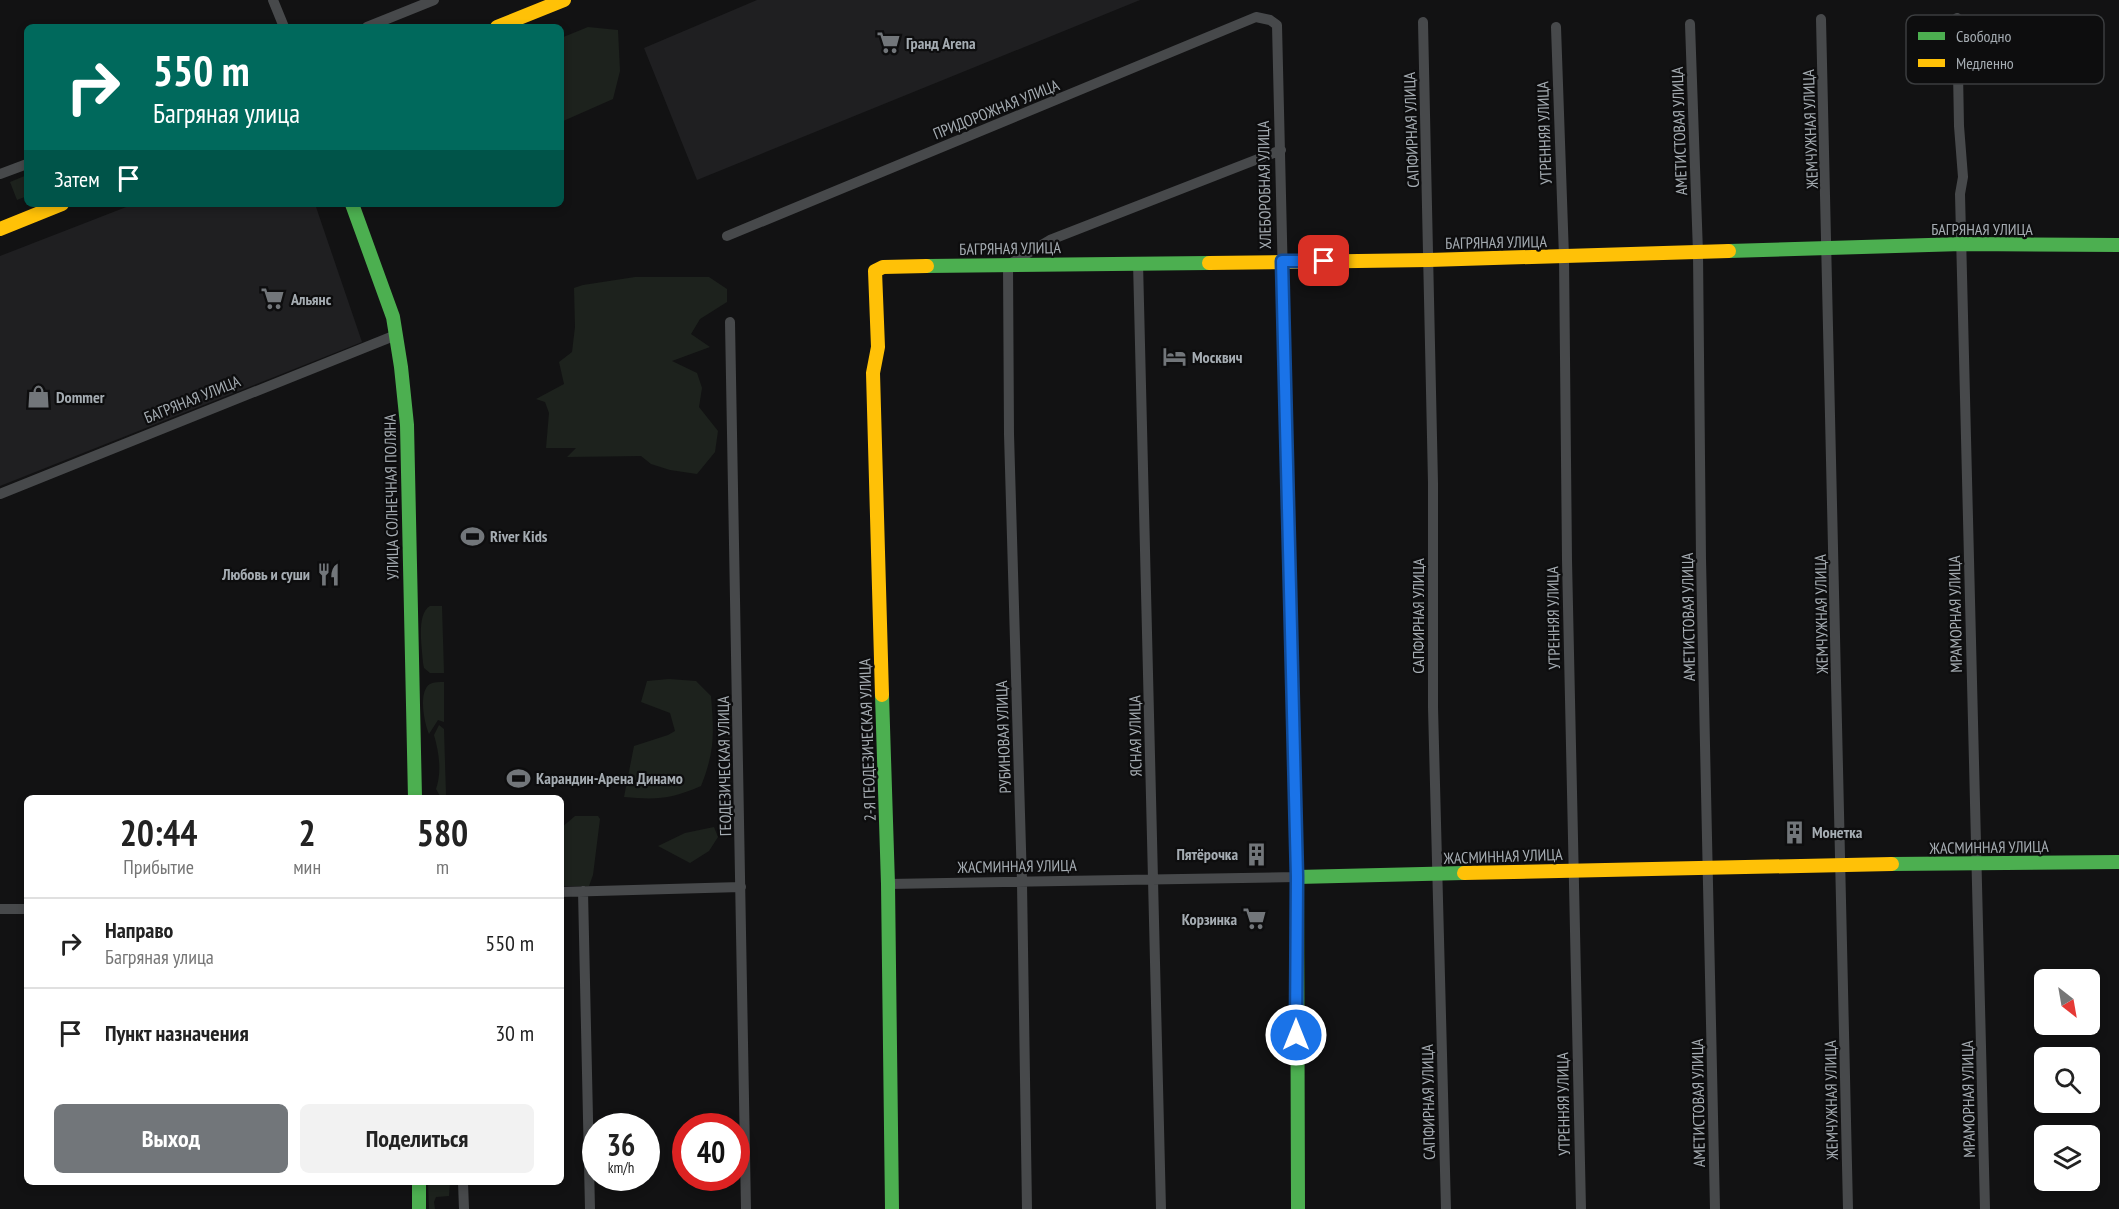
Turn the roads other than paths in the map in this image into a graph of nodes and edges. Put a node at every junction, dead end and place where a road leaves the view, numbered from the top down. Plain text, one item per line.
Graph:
1 (273, 0) edge
2 (434, 0) edge
3 (564, 0) edge
4 (1821, 19) dead end
5 (1423, 22) dead end
6 (283, 24) edge
7 (374, 24) edge
8 (504, 24) edge
9 (1690, 24) dead end
10 (1277, 25) joint
11 (1556, 27) dead end
12 (1958, 84) edge
13 (1281, 150) junction
14 (24, 165) edge
15 (0, 174) edge
16 (55, 207) edge
17 (353, 207) edge
18 (0, 229) edge
19 (727, 236) dead end
20 (1962, 244) junction
21 (2119, 244) edge
22 (1828, 248) junction
23 (1698, 253) junction
24 (1564, 257) junction
25 (1429, 260) junction
26 (1282, 261) junction
27 (1138, 262) junction
28 (1008, 265) junction
29 (875, 271) joint
30 (730, 322) dead end
31 (396, 335) junction
32 (0, 494) edge
33 (415, 795) edge
34 (2119, 862) edge
35 (1978, 863) junction
36 (1841, 865) junction
37 (1709, 868) junction
38 (1573, 870) junction
39 (1438, 874) junction
40 (1297, 877) junction
41 (1154, 881) junction
42 (1022, 882) junction
43 (888, 884) junction
44 (741, 887) junction
45 (583, 891) junction
46 (564, 892) edge
47 (0, 909) edge
48 (24, 909) edge
49 (419, 1185) edge
50 (463, 1185) edge
51 (419, 1209) edge
52 (464, 1209) edge
53 (590, 1209) edge
54 (746, 1209) edge
55 (892, 1209) edge
56 (1027, 1209) edge
57 (1161, 1209) edge
58 (1299, 1209) edge
59 (1446, 1209) edge
60 (1581, 1209) edge
61 (1716, 1209) edge
62 (1848, 1209) edge
63 (1985, 1209) edge

1 - 6 street
2 - 7 street
3 - 8 street
4 - 22 street, ЖЕМЧУЖНАЯ УЛИЦА
5 - 25 street, САПФИРНАЯ УЛИЦА
9 - 23 street, АМЕТИСТОВАЯ УЛИЦА
10 - 13 street, ХЛЕБОРОБНАЯ УЛИЦА
10 - 19 street, ПРИДОРОЖНАЯ УЛИЦА
11 - 24 street, УТРЕННЯЯ УЛИЦА
12 - 20 street, МРАМОРНАЯ УЛИЦА
13 - 26 street, ХЛЕБОРОБНАЯ УЛИЦА
13 - 28 street
14 - 15 street
16 - 18 street
17 - 31 street, УЛИЦА СОЛНЕЧНАЯ ПОЛЯНА
20 - 21 street, БАГРЯНАЯ УЛИЦА
20 - 22 street, БАГРЯНАЯ УЛИЦА
20 - 35 street, МРАМОРНАЯ УЛИЦА
22 - 23 street, БАГРЯНАЯ УЛИЦА
22 - 36 street, ЖЕМЧУЖНАЯ УЛИЦА
23 - 24 street, БАГРЯНАЯ УЛИЦА
23 - 37 street, АМЕТИСТОВАЯ УЛИЦА
24 - 25 street, БАГРЯНАЯ УЛИЦА
24 - 38 street, УТРЕННЯЯ УЛИЦА
25 - 26 street, БАГРЯНАЯ УЛИЦА
25 - 39 street, САПФИРНАЯ УЛИЦА
26 - 27 street, БАГРЯНАЯ УЛИЦА
26 - 40 street, ХЛЕБОРОБНАЯ УЛИЦА
27 - 28 street, БАГРЯНАЯ УЛИЦА
27 - 41 street, ЯСНАЯ УЛИЦА
28 - 29 street, БАГРЯНАЯ УЛИЦА
28 - 42 street, РУБИНОВАЯ УЛИЦА
29 - 43 street, 2-Я ГЕОДЕЗИЧЕСКАЯ УЛИЦА
30 - 44 street, ГЕОДЕЗИЧЕСКАЯ УЛИЦА
31 - 32 street, БАГРЯНАЯ УЛИЦА
31 - 33 street, УЛИЦА СОЛНЕЧНАЯ ПОЛЯНА
34 - 35 street, ЖАСМИННАЯ УЛИЦА
35 - 36 street, ЖАСМИННАЯ УЛИЦА
35 - 63 street, МРАМОРНАЯ УЛИЦА
36 - 37 street, ЖАСМИННАЯ УЛИЦА
36 - 62 street, ЖЕМЧУЖНАЯ УЛИЦА
37 - 38 street, ЖАСМИННАЯ УЛИЦА
37 - 61 street, АМЕТИСТОВАЯ УЛИЦА
38 - 39 street, ЖАСМИННАЯ УЛИЦА
38 - 60 street, УТРЕННЯЯ УЛИЦА
39 - 40 street, ЖАСМИННАЯ УЛИЦА
39 - 59 street, САПФИРНАЯ УЛИЦА
40 - 41 street, ЖАСМИННАЯ УЛИЦА
40 - 58 street, ХЛЕБОРОБНАЯ УЛИЦА
41 - 42 street, ЖАСМИННАЯ УЛИЦА
41 - 57 street, ЯСНАЯ УЛИЦА
42 - 43 street, ЖАСМИННАЯ УЛИЦА
42 - 56 street, РУБИНОВАЯ УЛИЦА
43 - 55 street, 2-Я ГЕОДЕЗИЧЕСКАЯ УЛИЦА
44 - 45 street
44 - 54 street, ГЕОДЕЗИЧЕСКАЯ УЛИЦА
45 - 46 street
45 - 53 street
47 - 48 street
49 - 51 street
50 - 52 street

